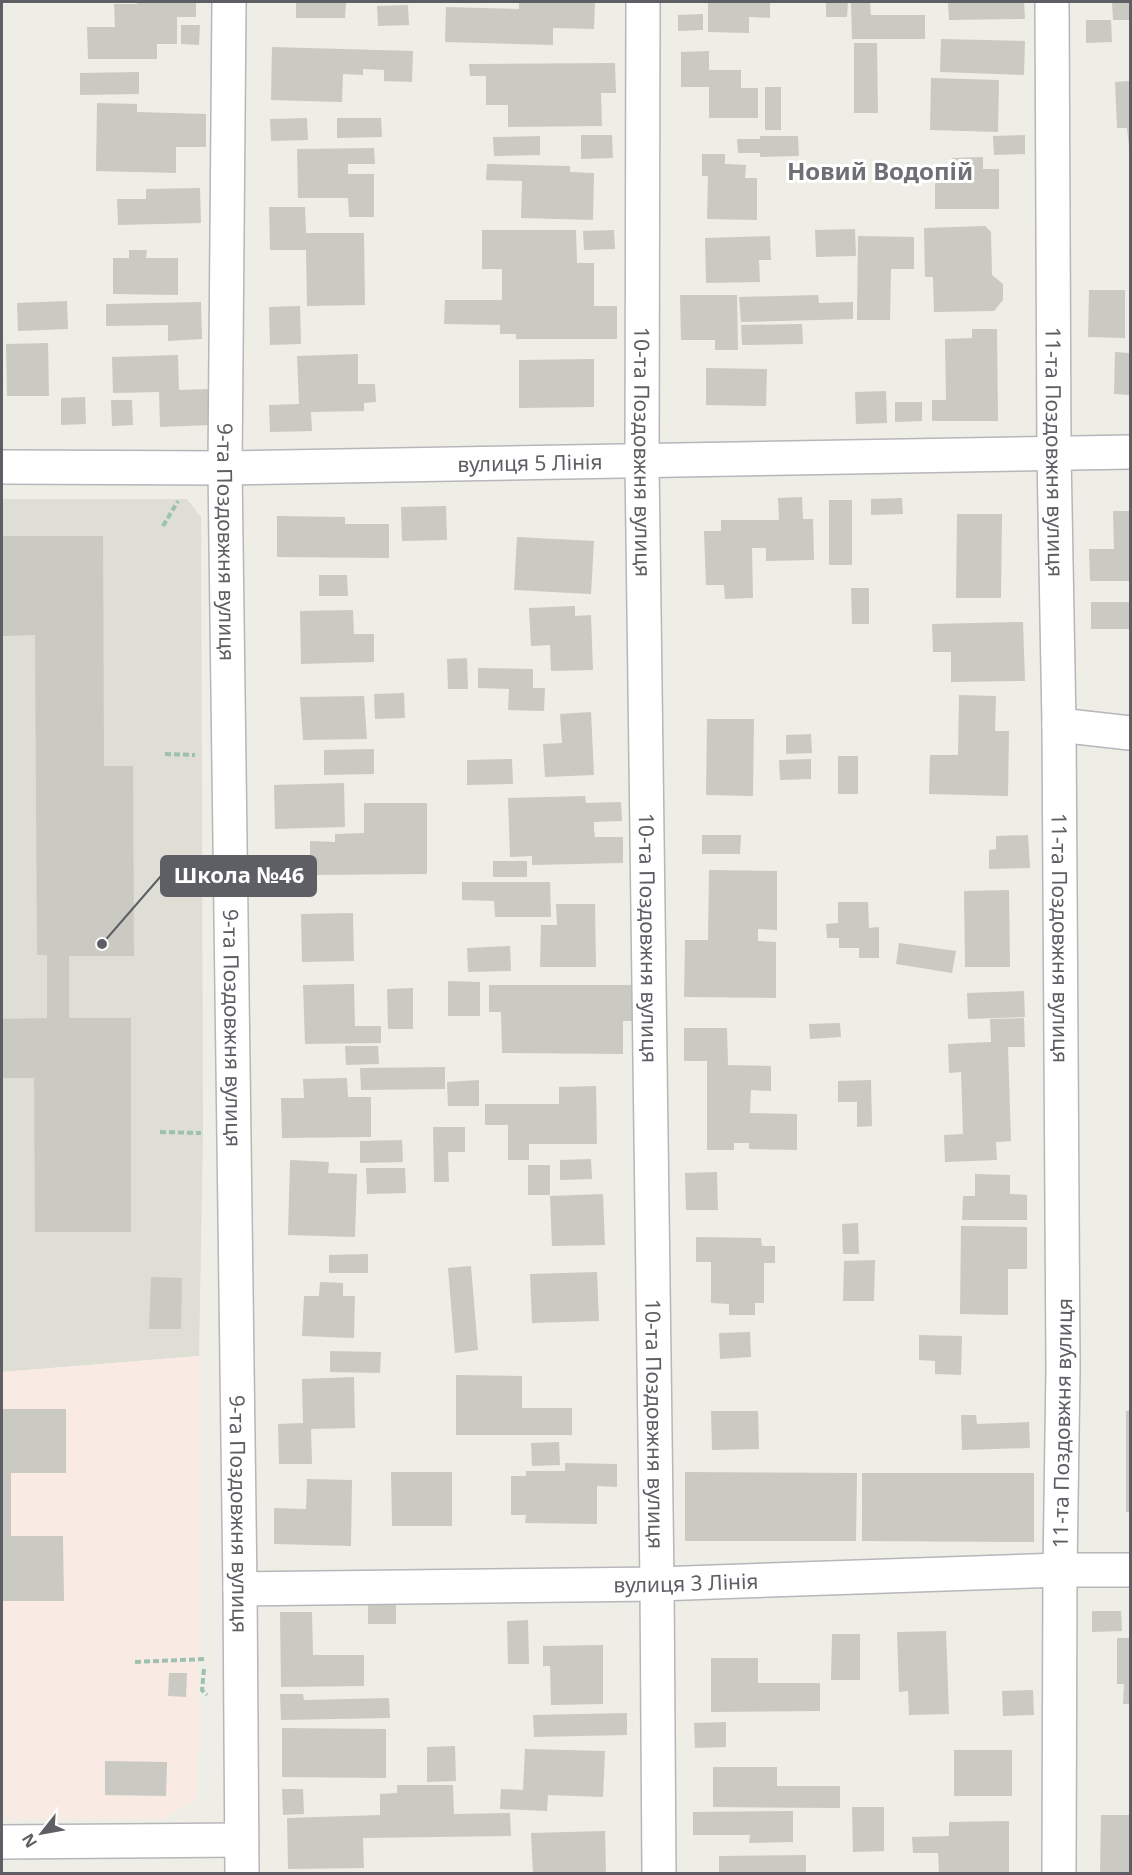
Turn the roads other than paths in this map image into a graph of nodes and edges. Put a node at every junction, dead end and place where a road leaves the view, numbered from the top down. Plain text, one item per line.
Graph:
1 (229, 2) edge
2 (643, 2) edge
3 (1052, 2) edge
4 (1131, 452) edge
5 (1054, 453) junction
6 (642, 461) junction
7 (2, 467) edge
8 (225, 468) junction
9 (1059, 725) junction
10 (1131, 733) edge
11 (1060, 1570) junction
12 (1131, 1570) edge
13 (657, 1584) junction
14 (240, 1589) junction
15 (241, 1840) junction
16 (2, 1842) edge
17 (242, 1874) edge
18 (659, 1874) edge
19 (1059, 1874) edge

1 - 8 street, 9-та Поздовжня вулиця
2 - 6 street, 10-та Поздовжня вулиця
3 - 5 street, 11-та Поздовжня вулиця
4 - 5 street, вулиця 5 Лінія
5 - 6 street, вулиця 5 Лінія
5 - 9 street, 11-та Поздовжня вулиця
6 - 8 street, вулиця 5 Лінія
6 - 13 street, 10-та Поздовжня вулиця
7 - 8 street, вулиця 5 Лінія
8 - 14 street, 9-та Поздовжня вулиця
9 - 10 street
9 - 11 street, 11-та Поздовжня вулиця
11 - 12 street, вулиця 3 Лінія
11 - 13 street, вулиця 3 Лінія
11 - 19 street, 11-та Поздовжня вулиця
13 - 14 street, вулиця 3 Лінія
13 - 18 street, 10-та Поздовжня вулиця
14 - 15 street, 9-та Поздовжня вулиця
15 - 16 street
15 - 17 street, 9-та Поздовжня вулиця

